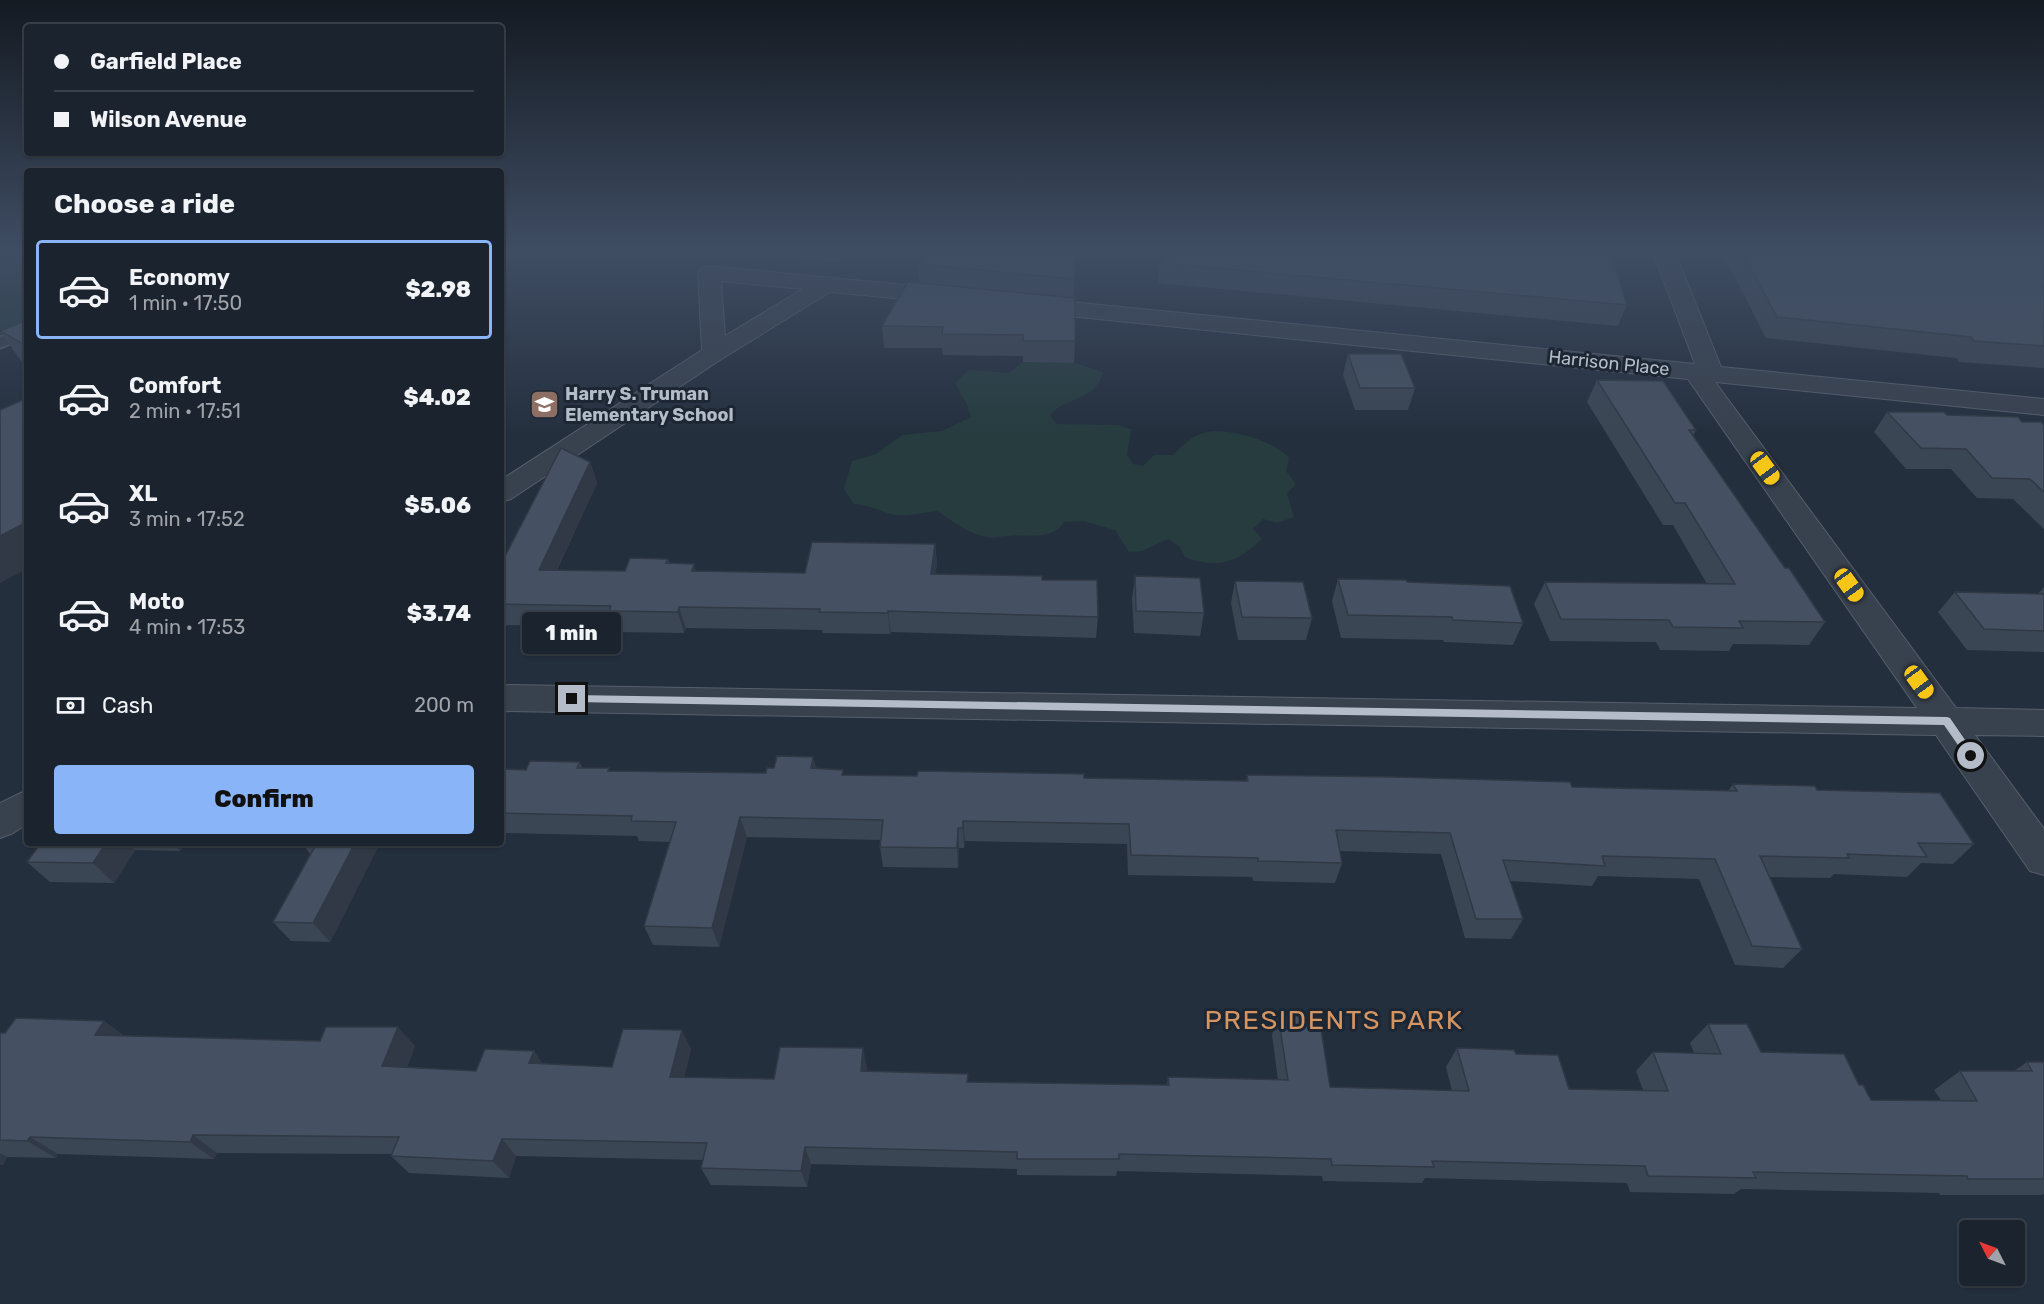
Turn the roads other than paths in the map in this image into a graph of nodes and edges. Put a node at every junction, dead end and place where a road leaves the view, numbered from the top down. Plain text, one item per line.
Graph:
1 (711, 313) edge
2 (780, 313) edge
3 (1114, 313) edge
4 (1684, 313) edge
5 (24, 332) edge
6 (0, 343) edge
7 (714, 353) junction
8 (1703, 372) junction
9 (2044, 407) edge
10 (504, 492) edge
11 (504, 698) edge
12 (1947, 721) junction
13 (2044, 723) edge
14 (24, 807) edge
15 (0, 822) edge
16 (2044, 859) edge

1 - 7 street
2 - 7 street
3 - 8 street, Harrison Place
4 - 8 street
5 - 6 lane
7 - 10 street
8 - 9 street, Harrison Place
8 - 12 street
11 - 12 street
12 - 13 street
12 - 16 street
14 - 15 street

